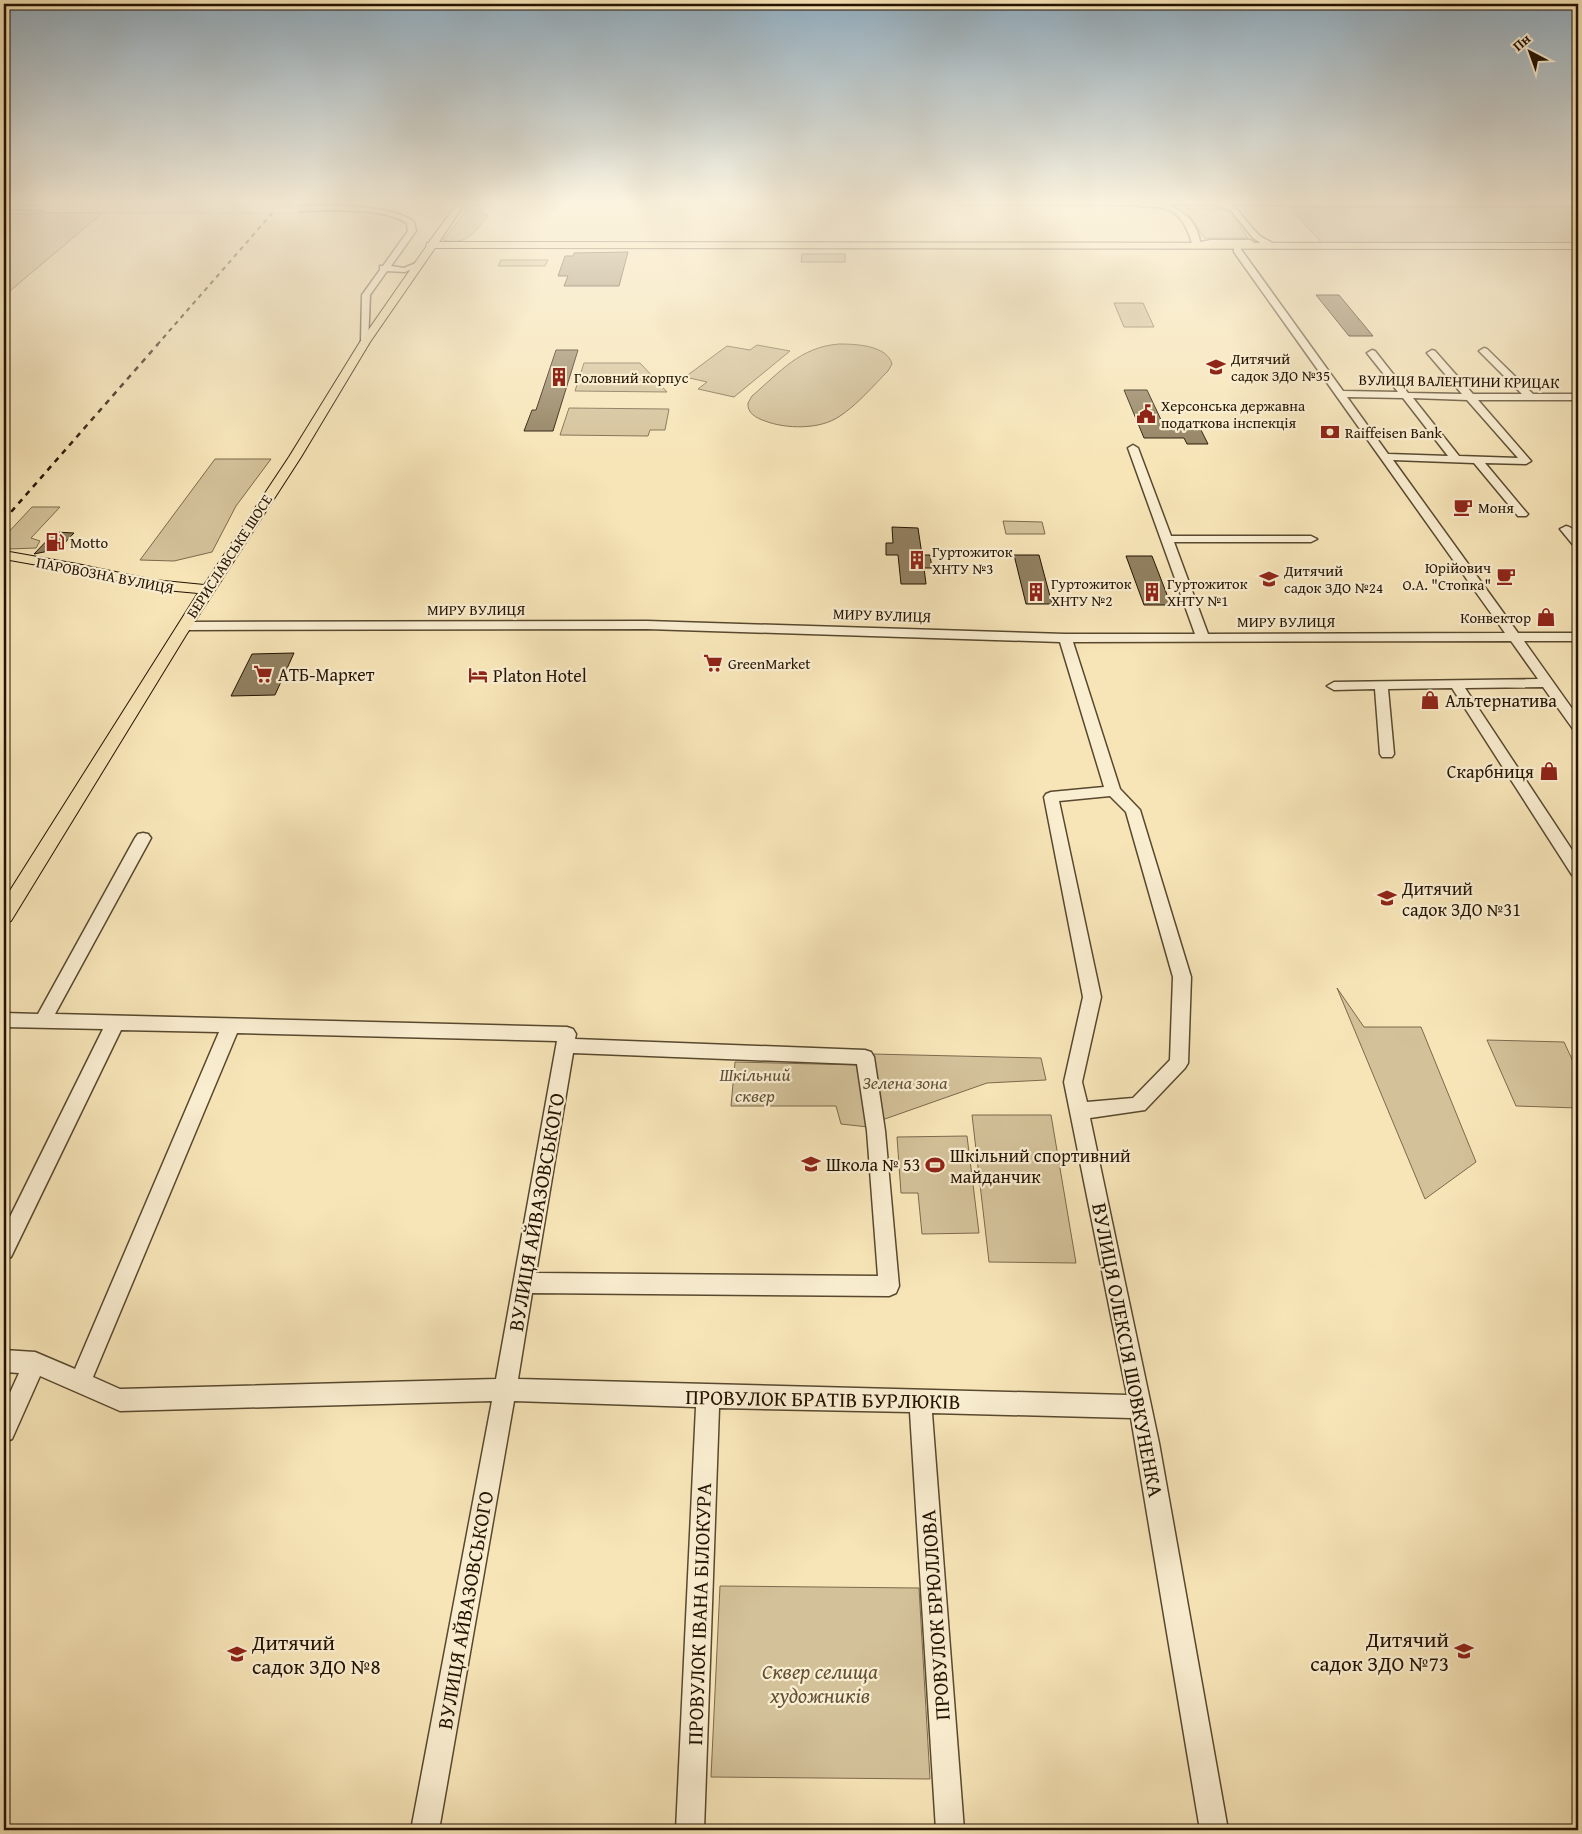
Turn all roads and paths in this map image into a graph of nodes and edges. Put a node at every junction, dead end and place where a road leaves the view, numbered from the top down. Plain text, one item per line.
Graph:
1 (371, 288) edge
2 (401, 288) edge
3 (1274, 288) edge
4 (365, 342) junction
5 (1484, 351) dead end
6 (1372, 353) dead end
7 (1432, 353) dead end
8 (1340, 394) junction
9 (1404, 396) junction
10 (1471, 397) junction
11 (1530, 397) junction
12 (1578, 397) edge
13 (1133, 448) dead end
14 (1385, 457) junction
15 (1457, 460) junction
16 (1477, 460) junction
17 (1522, 514) dead end
18 (1566, 528) dead end
19 (1311, 538) dead end
20 (1167, 539) junction
21 (1578, 544) edge
22 (4, 555) edge
23 (207, 589) junction
24 (184, 626) junction
25 (1513, 637) junction
26 (1578, 637) edge
27 (1065, 638) junction
28 (1203, 638) junction
29 (1548, 683) junction
30 (1381, 685) junction
31 (1456, 685) junction
32 (1334, 686) dead end
33 (1578, 726) edge
34 (1388, 754) dead end
35 (1113, 791) junction
36 (143, 838) dead end
37 (1578, 871) edge
38 (4, 916) edge
39 (4, 1020) edge
40 (43, 1020) junction
41 (115, 1023) junction
42 (231, 1025) junction
43 (566, 1040) junction
44 (1079, 1111) junction
45 (4, 1250) edge
46 (525, 1283) junction
47 (4, 1361) edge
48 (35, 1363) junction
49 (80, 1383) junction
50 (506, 1390) junction
51 (708, 1398) junction
52 (920, 1401) junction
53 (1140, 1407) junction
54 (4, 1431) edge
55 (425, 1830) edge
56 (690, 1830) edge
57 (950, 1830) edge
58 (1214, 1830) edge

1 - 4 street
2 - 4 main road, БЕРИСЛАВСЬКЕ ШОСЕ
3 - 8 street
4 - 23 main road, БЕРИСЛАВСЬКЕ ШОСЕ
5 - 11 street
6 - 9 street
7 - 10 street
8 - 9 street, ВУЛИЦЯ ВАЛЕНТИНИ КРИЦАК
8 - 14 street
9 - 10 street, ВУЛИЦЯ ВАЛЕНТИНИ КРИЦАК
9 - 15 street
10 - 11 street, ВУЛИЦЯ ВАЛЕНТИНИ КРИЦАК
10 - 16 street
11 - 12 street, ВУЛИЦЯ ВАЛЕНТИНИ КРИЦАК
13 - 20 street
14 - 15 street
14 - 25 street
15 - 16 street
16 - 17 street
18 - 21 street
19 - 20 street
20 - 28 street
22 - 23 main road, ПАРОВОЗНА ВУЛИЦЯ
23 - 24 main road, БЕРИСЛАВСЬКЕ ШОСЕ
24 - 27 street, МИРУ ВУЛИЦЯ
24 - 38 main road, БЕРИСЛАВСЬКЕ ШОСЕ
25 - 26 street, МИРУ ВУЛИЦЯ
25 - 28 street, МИРУ ВУЛИЦЯ
25 - 29 street
27 - 28 street, МИРУ ВУЛИЦЯ
27 - 35 street
29 - 31 street
29 - 33 street
30 - 31 street
30 - 32 street
30 - 34 street
31 - 37 street
35 - 44 street, ВУЛИЦЯ ОЛЕКСІЯ ШОВКУНЕНКА
35 - 44 street
36 - 40 street
39 - 40 street
40 - 41 street
41 - 42 street
41 - 45 street
42 - 43 street
42 - 49 street
43 - 46 street, ВУЛИЦЯ АЙВАЗОВСЬКОГО
43 - 46 street
44 - 53 street, ВУЛИЦЯ ОЛЕКСІЯ ШОВКУНЕНКА
46 - 50 street, ВУЛИЦЯ АЙВАЗОВСЬКОГО
47 - 48 street
48 - 49 street
48 - 54 street
49 - 50 street
50 - 51 street, ПРОВУЛОК БРАТІВ БУРЛЮКІВ
50 - 55 street, ВУЛИЦЯ АЙВАЗОВСЬКОГО
51 - 52 street, ПРОВУЛОК БРАТІВ БУРЛЮКІВ
51 - 56 street, ПРОВУЛОК ІВАНА БІЛОКУРА
52 - 53 street, ПРОВУЛОК БРАТІВ БУРЛЮКІВ
52 - 57 street, ПРОВУЛОК БРЮЛЛОВА
53 - 58 street, ВУЛИЦЯ ОЛЕКСІЯ ШОВКУНЕНКА

